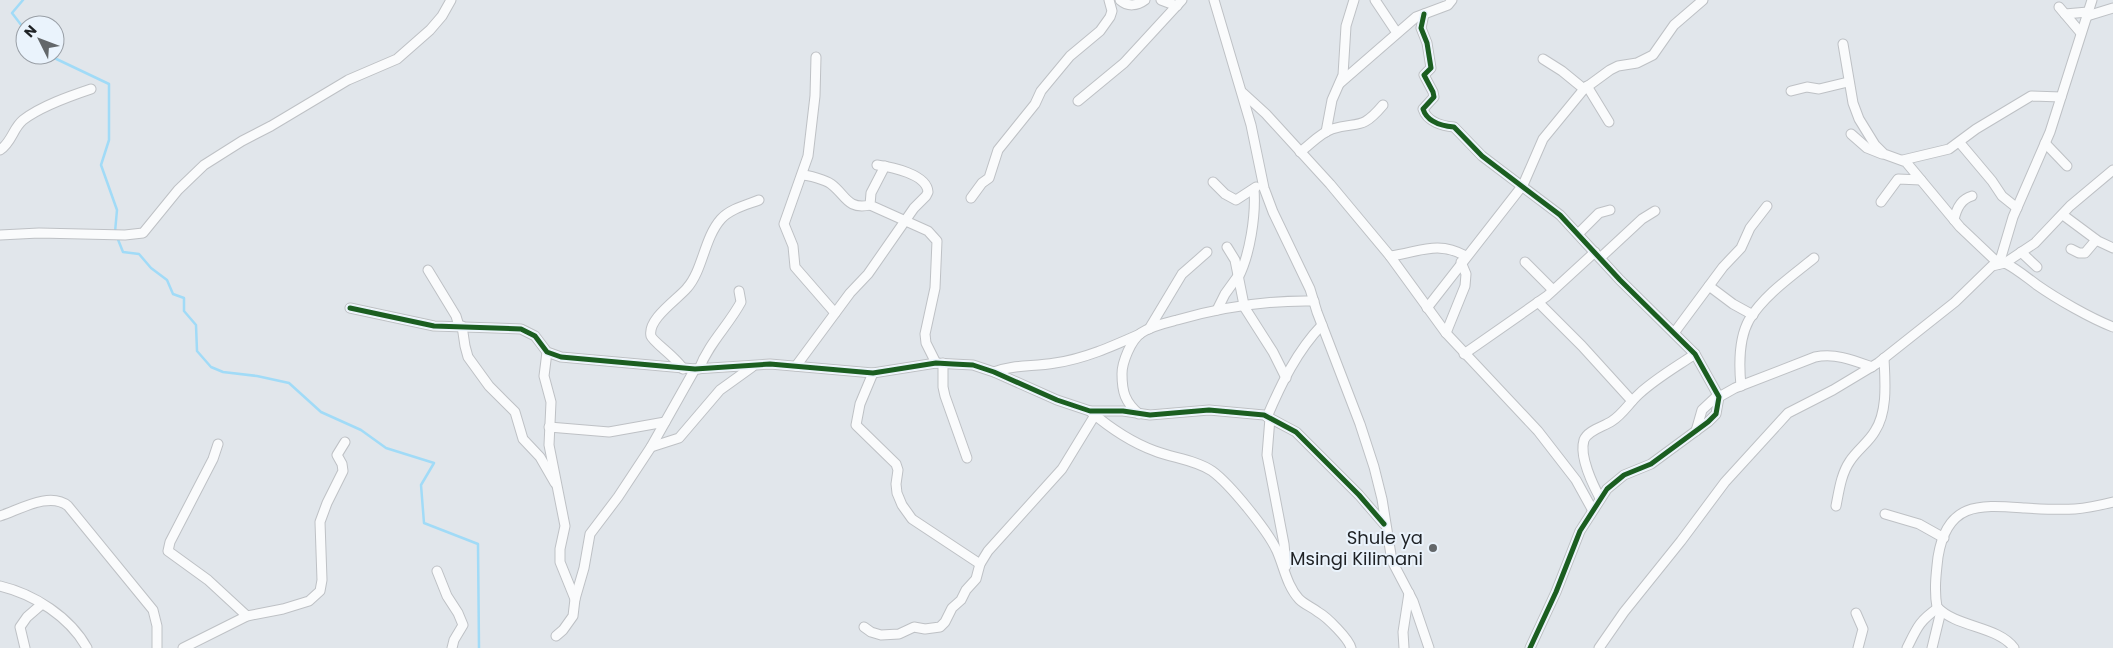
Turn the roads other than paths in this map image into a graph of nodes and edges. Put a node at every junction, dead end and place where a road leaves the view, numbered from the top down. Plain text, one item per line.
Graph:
1 (451, 0) edge
2 (1109, 0) edge
3 (1120, 0) edge
4 (1145, 0) edge
5 (1161, 0) edge
6 (1214, 0) edge
7 (1354, 0) edge
8 (1375, 0) edge
9 (1452, 0) edge
10 (1703, 0) edge
11 (2092, 0) edge
12 (1179, 3) edge
13 (2113, 8) edge
14 (1424, 14) junction
15 (2087, 14) junction
16 (1397, 33) junction
17 (2081, 34) junction
18 (1843, 44) dead end
19 (816, 57) dead end
20 (1543, 59) dead end
21 (1848, 82) junction
22 (1340, 83) junction
23 (1586, 87) junction
24 (91, 90) dead end
25 (1791, 91) dead end
26 (1242, 92) junction
27 (2061, 97) junction
28 (1078, 101) dead end
29 (1383, 105) dead end
30 (1609, 122) dead end
31 (1326, 132) junction
32 (1851, 134) dead end
33 (1960, 143) junction
34 (2045, 143) junction
35 (0, 150) edge
36 (1300, 152) junction
37 (1884, 154) junction
38 (1903, 160) junction
39 (2067, 166) dead end
40 (2113, 170) edge
41 (802, 175) junction
42 (1921, 180) junction
43 (1213, 182) dead end
44 (1263, 182) junction
45 (1522, 185) junction
46 (1254, 189) junction
47 (1972, 196) dead end
48 (971, 198) dead end
49 (759, 200) dead end
50 (1881, 202) dead end
51 (870, 205) junction
52 (1767, 206) dead end
53 (2017, 208) junction
54 (1610, 210) dead end
55 (1655, 211) dead end
56 (2063, 215) junction
57 (905, 220) junction
58 (1954, 220) junction
59 (1578, 234) junction
60 (0, 235) edge
61 (2096, 240) junction
62 (1227, 247) dead end
63 (2113, 248) edge
64 (2071, 249) dead end
65 (1207, 252) dead end
66 (2021, 252) junction
67 (1598, 255) junction
68 (1390, 256) junction
69 (1814, 258) dead end
70 (1464, 259) junction
71 (1525, 262) dead end
72 (2002, 263) junction
73 (2037, 267) dead end
74 (428, 270) dead end
75 (1238, 277) junction
76 (1709, 286) junction
77 (1553, 290) junction
78 (739, 291) dead end
79 (1314, 302) junction
80 (1538, 302) junction
81 (1244, 304) junction
82 (350, 308) dead end
83 (1427, 308) junction
84 (1217, 310) junction
85 (835, 313) junction
86 (1753, 315) junction
87 (1322, 325) junction
88 (461, 326) junction
89 (2113, 327) edge
90 (1149, 330) junction
91 (1446, 333) junction
92 (1674, 333) junction
93 (1140, 334) junction
94 (547, 352) junction
95 (1464, 354) junction
96 (1695, 354) junction
97 (1884, 358) junction
98 (940, 363) junction
99 (754, 366) junction
100 (796, 366) junction
101 (1872, 367) junction
102 (683, 369) junction
103 (697, 369) junction
104 (994, 372) junction
105 (873, 373) junction
106 (1286, 378) junction
107 (1741, 386) junction
108 (1718, 396) junction
109 (1632, 401) junction
110 (1093, 413) junction
111 (1139, 414) junction
112 (1269, 418) junction
113 (665, 422) junction
114 (549, 427) junction
115 (1696, 431) junction
116 (345, 442) dead end
117 (218, 444) dead end
118 (651, 447) junction
119 (967, 458) dead end
120 (558, 487) junction
121 (1600, 498) junction
122 (2113, 502) edge
123 (1836, 506) dead end
124 (1592, 509) junction
125 (1885, 514) dead end
126 (0, 516) edge
127 (1384, 524) junction
128 (1944, 538) junction
129 (980, 564) junction
130 (437, 572) dead end
131 (1288, 580) junction
132 (0, 586) edge
133 (1409, 593) junction
134 (575, 599) junction
135 (42, 604) junction
136 (1940, 610) junction
137 (1856, 613) dead end
138 (247, 616) junction
139 (864, 627) dead end
140 (556, 636) dead end
141 (197, 644) edge
142 (26, 648) edge
143 (87, 648) edge
144 (157, 648) edge
145 (183, 648) edge
146 (452, 648) edge
147 (1351, 648) edge
148 (1404, 648) edge
149 (1429, 648) edge
150 (1530, 648) edge
151 (1600, 648) edge
152 (1858, 648) edge
153 (1907, 648) edge
154 (1932, 648) edge
155 (2014, 648) edge

1 - 60 street
2 - 48 street
3 - 4 street
5 - 12 street
6 - 26 street
7 - 22 street
8 - 16 street
9 - 14 street
10 - 23 street
11 - 15 street
12 - 28 street
13 - 15 street
14 - 16 street
14 - 45 street
15 - 17 street
15 - 17 street
16 - 22 street
17 - 27 street
18 - 21 street
19 - 41 street
20 - 23 street
21 - 25 street
21 - 37 street
22 - 31 street
23 - 30 street
23 - 45 street
24 - 35 street
26 - 36 street
26 - 44 street
27 - 33 street
27 - 34 street
29 - 31 street
31 - 36 street
32 - 37 street
33 - 38 street
33 - 53 street
34 - 39 street
34 - 53 street
36 - 68 street
37 - 38 street
38 - 42 street
40 - 56 street
41 - 51 street
41 - 85 street
42 - 50 street
42 - 58 street
43 - 46 street
44 - 46 street
44 - 79 street
45 - 59 street
45 - 70 street
46 - 75 street
47 - 58 street
49 - 102 street
51 - 57 street
51 - 57 street
52 - 76 street
53 - 72 street
54 - 59 street
55 - 67 street
56 - 61 street
56 - 66 street
57 - 85 street
57 - 98 street
58 - 72 street
59 - 67 street
61 - 63 street
61 - 64 street
62 - 75 street
65 - 90 street
66 - 72 street
66 - 73 street
67 - 77 street
67 - 92 street
68 - 70 street
68 - 83 street
69 - 86 street
70 - 83 street
70 - 91 street
71 - 77 street
72 - 89 street
72 - 97 street
74 - 88 street
75 - 81 street
75 - 84 street
76 - 86 street
76 - 92 street
77 - 80 street
78 - 103 street
79 - 81 street
79 - 87 street
80 - 95 street
80 - 109 street
81 - 84 street
81 - 106 street
82 - 88 street
83 - 91 street
84 - 90 street
85 - 100 street
86 - 107 street
87 - 106 street
87 - 127 street
88 - 94 street
88 - 120 street
90 - 93 street
91 - 95 street
92 - 96 street
93 - 104 street
93 - 111 street
94 - 102 street
94 - 114 street
95 - 124 street
96 - 108 street
96 - 109 street
97 - 101 street
97 - 123 street
98 - 104 street
98 - 105 street
98 - 119 street
99 - 100 street
99 - 103 street
99 - 118 street
100 - 105 street
101 - 107 street
101 - 151 street
102 - 103 street
103 - 113 street
104 - 110 street
105 - 129 street
106 - 112 street
107 - 108 street
108 - 115 street
108 - 115 street
109 - 121 street
110 - 111 street
110 - 129 street
110 - 131 street
111 - 112 street
112 - 127 street
112 - 131 street
113 - 114 street
113 - 118 street
114 - 120 street
115 - 121 street
116 - 138 street
117 - 138 street
118 - 134 street
120 - 134 street
121 - 124 street
122 - 128 street
124 - 150 street
125 - 128 street
126 - 144 street
127 - 133 street
128 - 136 street
129 - 139 street
130 - 146 street
131 - 147 street
132 - 135 street
133 - 148 street
133 - 149 street
134 - 140 street
135 - 142 street
135 - 143 street
136 - 153 street
136 - 154 street
136 - 155 street
137 - 152 street
138 - 141 street
141 - 145 street

